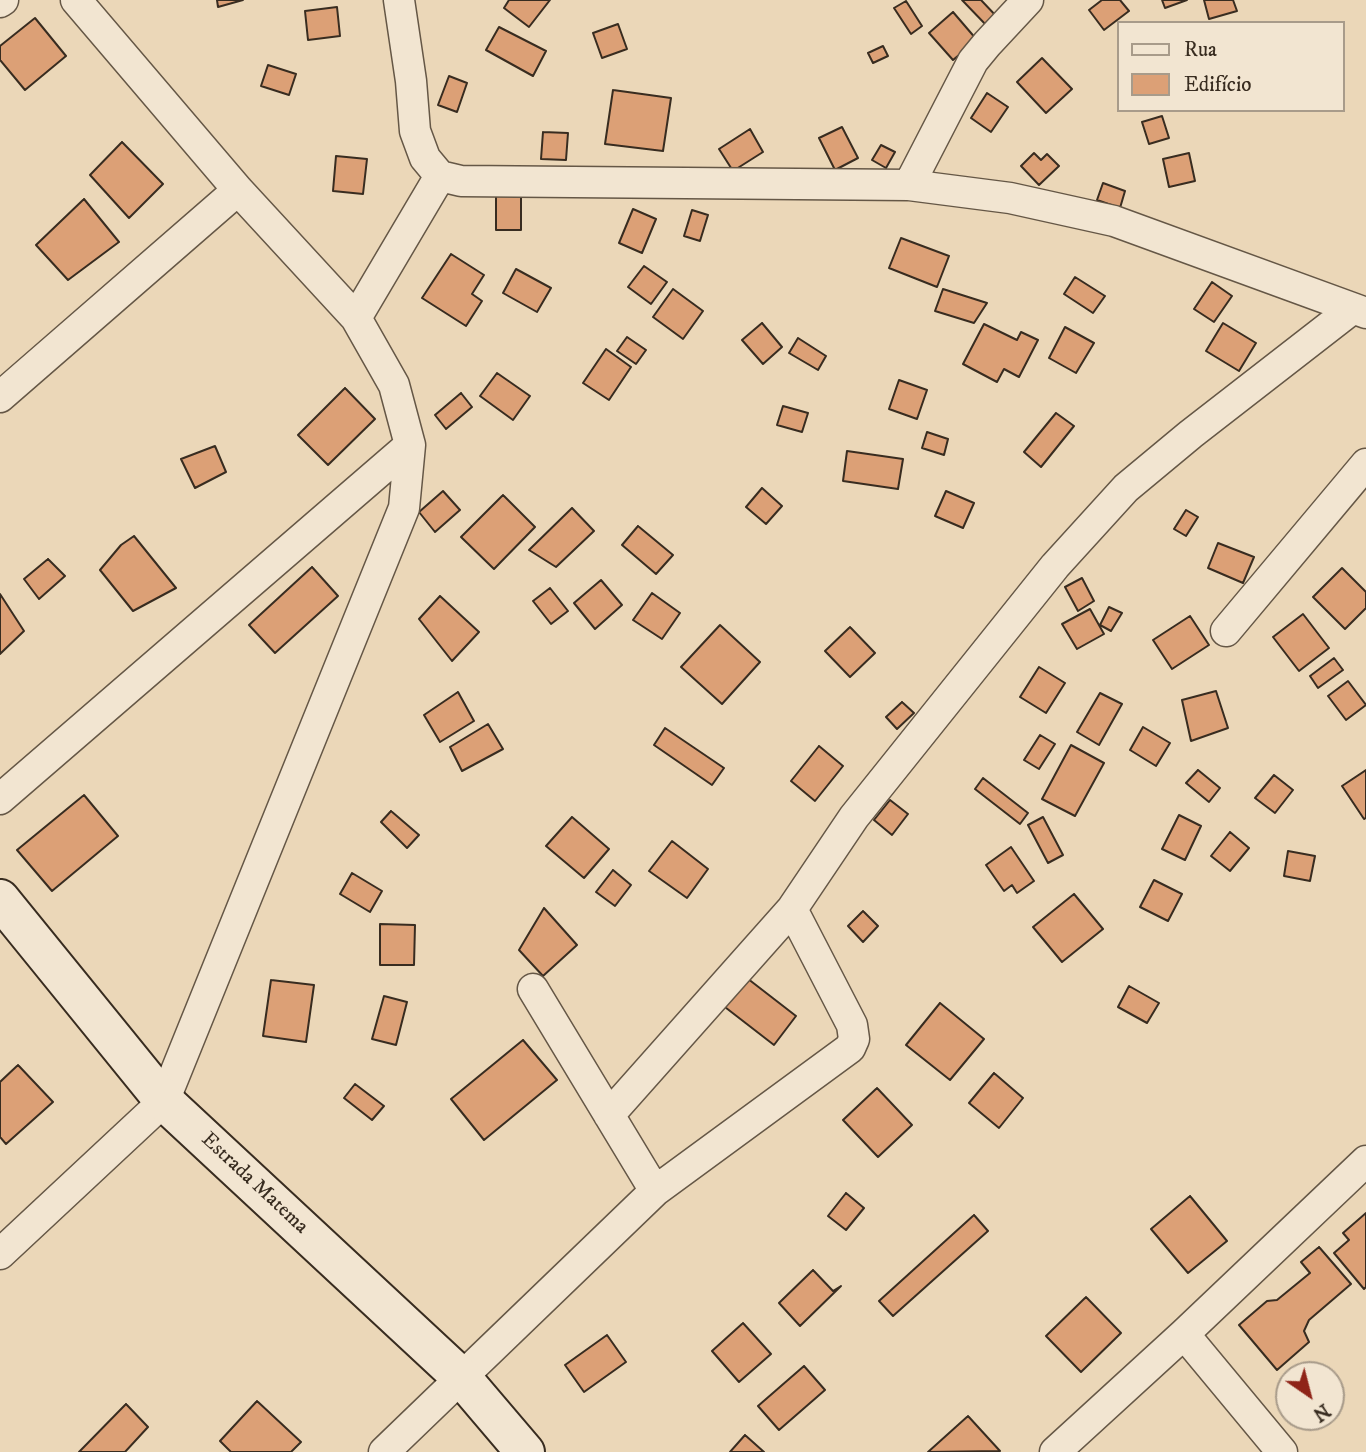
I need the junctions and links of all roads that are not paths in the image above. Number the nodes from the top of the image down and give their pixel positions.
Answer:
1 (76, 0) edge
2 (399, 0) edge
3 (1028, 0) edge
4 (440, 176) junction
5 (909, 185) junction
6 (238, 190) junction
7 (1359, 311) edge
8 (356, 318) junction
9 (0, 397) edge
10 (410, 445) junction
11 (1366, 464) edge
12 (1226, 631) dead end
13 (0, 799) edge
14 (0, 899) edge
15 (792, 909) junction
16 (533, 989) dead end
17 (164, 1101) junction
18 (609, 1115) junction
19 (1366, 1161) edge
20 (655, 1191) junction
21 (0, 1254) edge
22 (1184, 1334) junction
23 (462, 1378) junction
24 (384, 1452) edge
25 (526, 1452) edge
26 (1055, 1452) edge
27 (1283, 1452) edge

1 - 6 street
2 - 4 street
3 - 5 street
4 - 5 street
4 - 8 street
5 - 7 street
6 - 8 street
6 - 9 street
7 - 15 street
8 - 10 street
10 - 13 street
10 - 17 street
11 - 12 street
14 - 17 street, Estrada Matema
15 - 18 street
15 - 20 street
16 - 18 street
17 - 21 street
17 - 23 street, Estrada Matema
18 - 20 street
19 - 22 street
20 - 23 street
22 - 26 street
22 - 27 street
23 - 24 street
23 - 25 street, Estrada Matema

